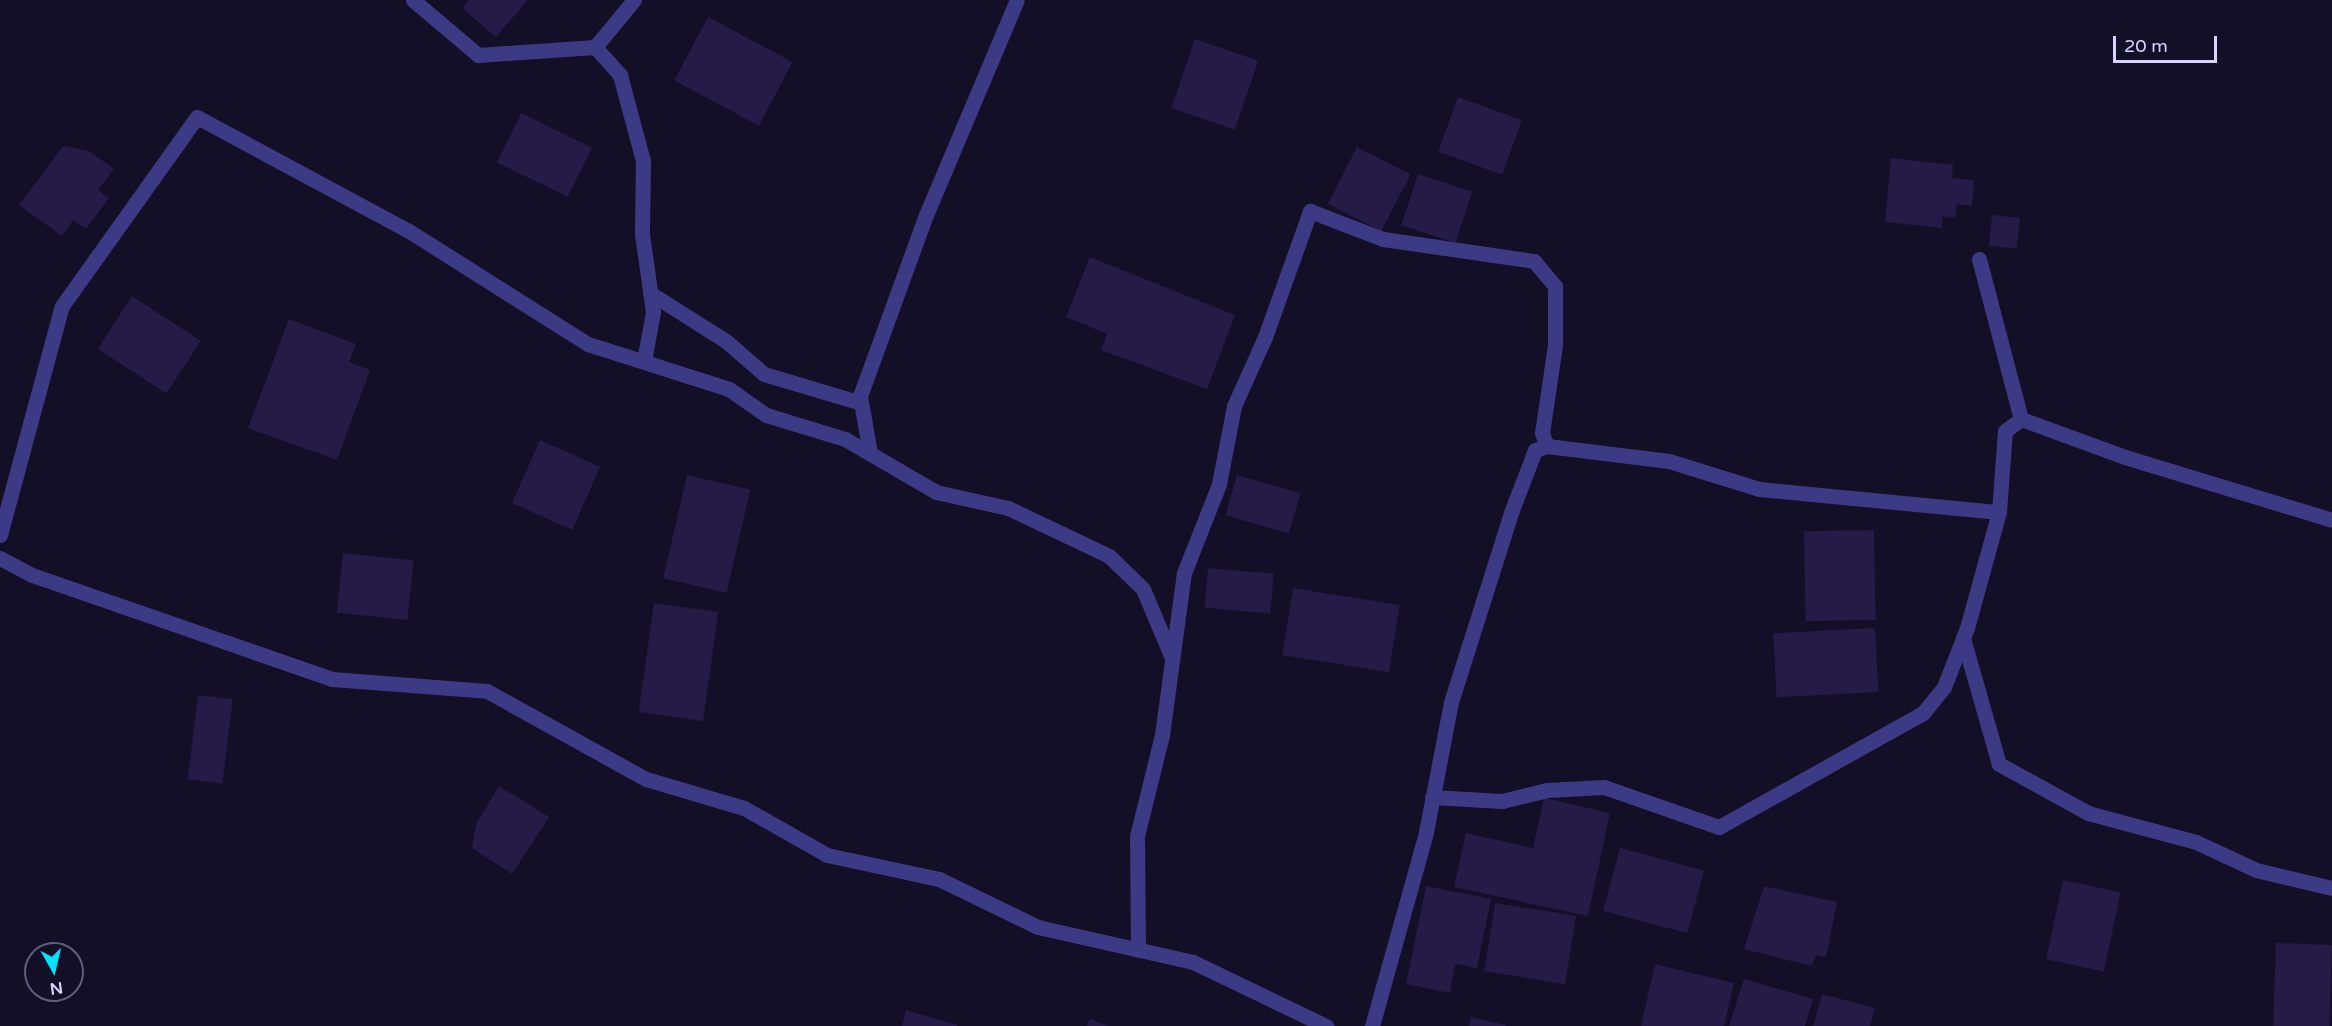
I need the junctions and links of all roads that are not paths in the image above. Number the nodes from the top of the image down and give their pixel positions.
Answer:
1 (413, 0) edge
2 (633, 0) edge
3 (1017, 0) edge
4 (594, 47) junction
5 (1979, 258) dead end
6 (650, 292) junction
7 (644, 361) junction
8 (861, 403) junction
9 (2021, 419) junction
10 (1547, 446) junction
11 (870, 453) junction
12 (1998, 512) junction
13 (2332, 520) edge
14 (0, 535) edge
15 (0, 558) edge
16 (1964, 638) junction
17 (1173, 659) junction
18 (1432, 797) junction
19 (2332, 888) edge
20 (1138, 950) junction
21 (1326, 1026) edge
22 (1372, 1026) edge

1 - 4 street
2 - 4 street
3 - 8 street
4 - 6 street
5 - 9 street
6 - 7 street
6 - 8 street
7 - 11 street
7 - 14 street
8 - 11 street
9 - 12 street
9 - 13 street
10 - 12 street
10 - 17 street
10 - 18 street
11 - 17 street
12 - 16 street
15 - 20 street
16 - 18 street
16 - 19 street
17 - 20 street
18 - 22 street
20 - 21 street

